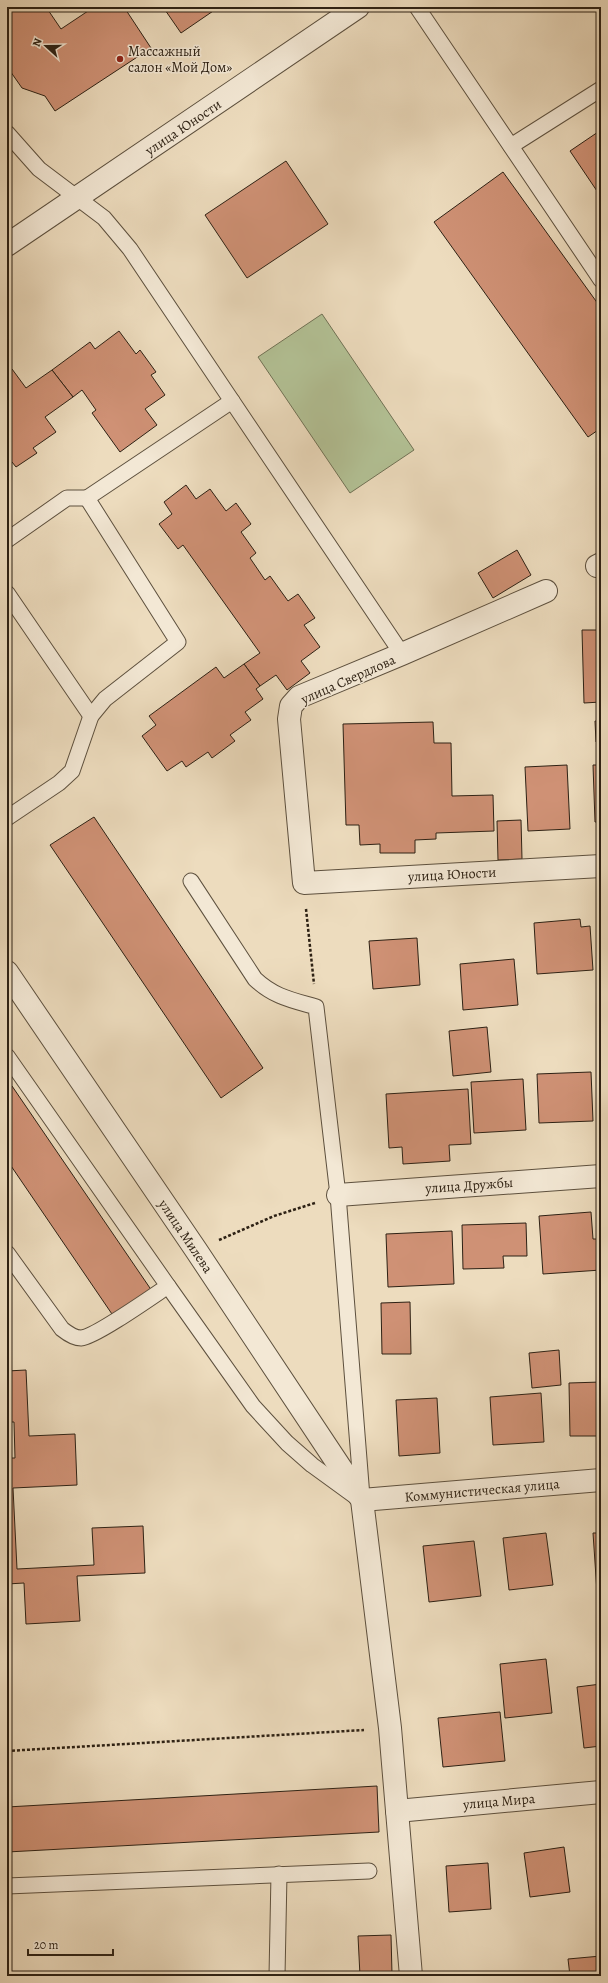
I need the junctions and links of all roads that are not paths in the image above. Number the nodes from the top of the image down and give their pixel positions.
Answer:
1 (358, 7) edge
2 (417, 7) edge
3 (601, 89) edge
4 (7, 133) edge
5 (511, 146) junction
6 (77, 199) junction
7 (7, 245) edge
8 (601, 280) edge
9 (232, 401) junction
10 (87, 498) junction
11 (7, 540) edge
12 (546, 591) dead end
13 (7, 593) edge
14 (402, 654) junction
15 (91, 716) junction
16 (7, 818) edge
17 (601, 866) edge
18 (191, 881) dead end
19 (304, 883) joint
20 (7, 972) edge
21 (7, 1056) edge
22 (601, 1176) edge
23 (338, 1195) junction
24 (8, 1255) edge
25 (168, 1286) junction
26 (601, 1480) edge
27 (362, 1500) junction
28 (601, 1792) edge
29 (397, 1811) junction
30 (369, 1871) dead end
31 (279, 1874) junction
32 (7, 1886) edge
33 (277, 1976) edge
34 (411, 1976) edge

1 - 6 street, улица Юности
2 - 5 lane
3 - 5 lane
4 - 6 lane
5 - 8 lane
6 - 7 street, улица Юности
6 - 9 lane
9 - 10 lane
9 - 14 lane
10 - 11 lane
10 - 15 lane
12 - 14 street, улица Свердлова
13 - 15 lane
14 - 19 street, улица Свердлова
15 - 16 lane
17 - 19 street, улица Юности
18 - 23 lane
20 - 27 street, улица Милева
21 - 25 lane
22 - 23 street, улица Дружбы
23 - 27 lane
24 - 25 lane
25 - 27 lane
26 - 27 street, Коммунистическая улица
27 - 29 street
28 - 29 street, улица Мира
29 - 34 street
30 - 31 lane
31 - 32 lane
31 - 33 lane

